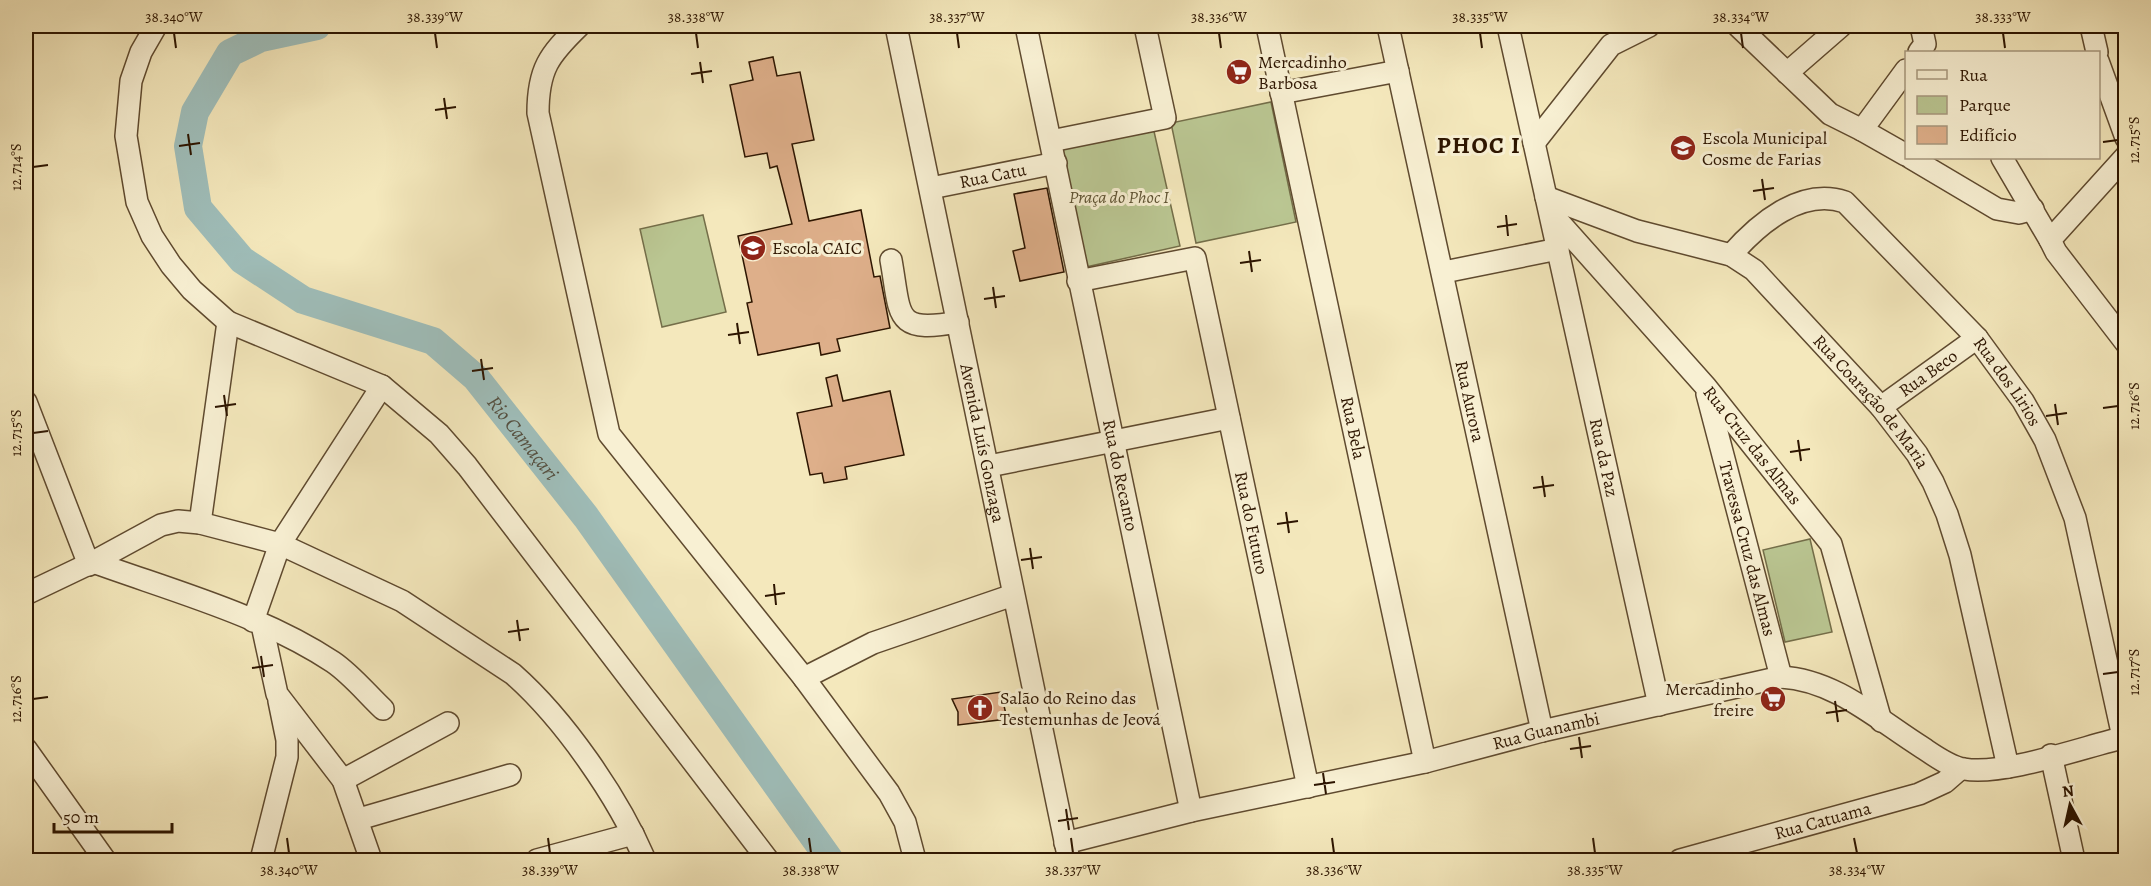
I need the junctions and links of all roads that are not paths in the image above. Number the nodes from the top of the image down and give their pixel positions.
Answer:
1 (156, 26) edge
2 (579, 26) edge
3 (896, 26) edge
4 (1026, 26) edge
5 (1145, 26) edge
6 (1267, 26) edge
7 (1388, 26) edge
8 (1508, 26) edge
9 (1649, 26) edge
10 (1738, 26) edge
11 (1841, 26) edge
12 (2091, 26) edge
13 (1609, 35) edge
14 (2097, 51) edge
15 (2100, 67) edge
16 (1398, 70) junction
17 (1905, 70) edge
18 (1787, 73) junction
19 (1281, 93) junction
20 (1862, 130) junction
21 (2126, 138) edge
22 (1051, 141) junction
23 (1534, 143) junction
24 (1905, 154) edge
25 (2126, 156) edge
26 (1913, 159) edge
27 (2003, 159) edge
28 (1056, 163) junction
29 (931, 188) junction
30 (1548, 205) junction
31 (2032, 209) junction
32 (2050, 241) junction
33 (1558, 249) junction
34 (1731, 255) junction
35 (891, 260) dead end
36 (1444, 272) junction
37 (1078, 281) junction
38 (228, 322) junction
39 (958, 322) junction
40 (1977, 338) junction
41 (2126, 344) edge
42 (382, 386) junction
43 (1706, 387) junction
44 (26, 402) edge
45 (1881, 407) junction
46 (1229, 418) junction
47 (1114, 443) junction
48 (988, 466) junction
49 (200, 523) junction
50 (280, 544) junction
51 (91, 563) junction
52 (26, 594) edge
53 (1013, 595) junction
54 (258, 623) junction
55 (1781, 676) junction
56 (804, 678) junction
57 (277, 694) junction
58 (1659, 705) junction
59 (383, 709) dead end
60 (1881, 721) junction
61 (448, 723) dead end
62 (1542, 731) junction
63 (2124, 737) edge
64 (26, 749) edge
65 (2051, 756) junction
66 (1425, 762) junction
67 (2008, 767) junction
68 (1960, 769) junction
69 (510, 775) dead end
70 (343, 780) junction
71 (1308, 787) junction
72 (1191, 811) junction
73 (359, 819) junction
74 (633, 834) junction
75 (1067, 852) edge
76 (105, 861) edge
77 (261, 861) edge
78 (371, 861) edge
79 (537, 861) edge
80 (645, 861) edge
81 (768, 861) edge
82 (915, 861) edge
83 (1680, 861) edge
84 (2074, 861) edge

1 - 38 street
2 - 56 street
3 - 29 street, Avenida Luís Gonzaga
4 - 22 street, Rua do Recanto
5 - 22 street
6 - 19 street, Rua Bela
7 - 16 street, Rua Aurora
8 - 23 street, Rua da Paz
9 - 13 street
10 - 18 street
11 - 18 street
12 - 14 street
13 - 23 street
15 - 21 street
16 - 19 street
16 - 36 street, Rua Aurora
17 - 20 street
18 - 20 street
19 - 66 street, Rua Bela
20 - 24 street
22 - 28 street, Rua do Recanto
23 - 30 street, Rua da Paz
25 - 32 street
26 - 31 street
27 - 31 street
28 - 29 street, Rua Catu
28 - 37 street, Rua do Recanto
29 - 39 street, Avenida Luís Gonzaga
30 - 33 street, Rua da Paz
30 - 34 street, Rua Coaração de Maria
30 - 43 street, Rua Cruz das Almas
31 - 32 street
32 - 41 street
33 - 36 street
33 - 58 street, Rua da Paz
34 - 40 street, Rua dos Lirios
34 - 45 street, Rua Coaração de Maria
35 - 39 street
36 - 62 street, Rua Aurora
37 - 46 street, Rua do Futuro
37 - 47 street, Rua do Recanto
38 - 42 street
38 - 49 street
39 - 48 street, Avenida Luís Gonzaga
40 - 45 street, Rua Beco
40 - 63 street, Rua dos Lirios
42 - 50 street
42 - 81 street
43 - 55 street, Travessa Cruz das Almas
43 - 60 street, Rua Cruz das Almas
44 - 51 street
45 - 67 street, Rua Coaração de Maria
46 - 47 street
46 - 71 street, Rua do Futuro
47 - 48 street
47 - 72 street, Rua do Recanto
48 - 53 street, Avenida Luís Gonzaga
49 - 50 street
49 - 51 street
50 - 54 street
50 - 74 street
51 - 52 street
51 - 54 street
53 - 56 street
53 - 75 street, Avenida Luís Gonzaga
54 - 57 street
54 - 59 street
55 - 58 street, Rua Guanambi
55 - 60 street, Rua Guanambi
56 - 82 street
57 - 70 street
57 - 77 street
58 - 62 street, Rua Guanambi
60 - 68 street, Rua Guanambi
61 - 70 street
62 - 66 street, Rua Guanambi
63 - 65 street
64 - 76 street
65 - 67 street
65 - 84 street
66 - 71 street, Rua Guanambi
67 - 68 street
68 - 83 street, Rua Catuama
69 - 73 street
70 - 73 street
71 - 72 street, Rua Guanambi
72 - 75 street, Rua Guanambi
73 - 78 street
74 - 79 street
74 - 80 street

